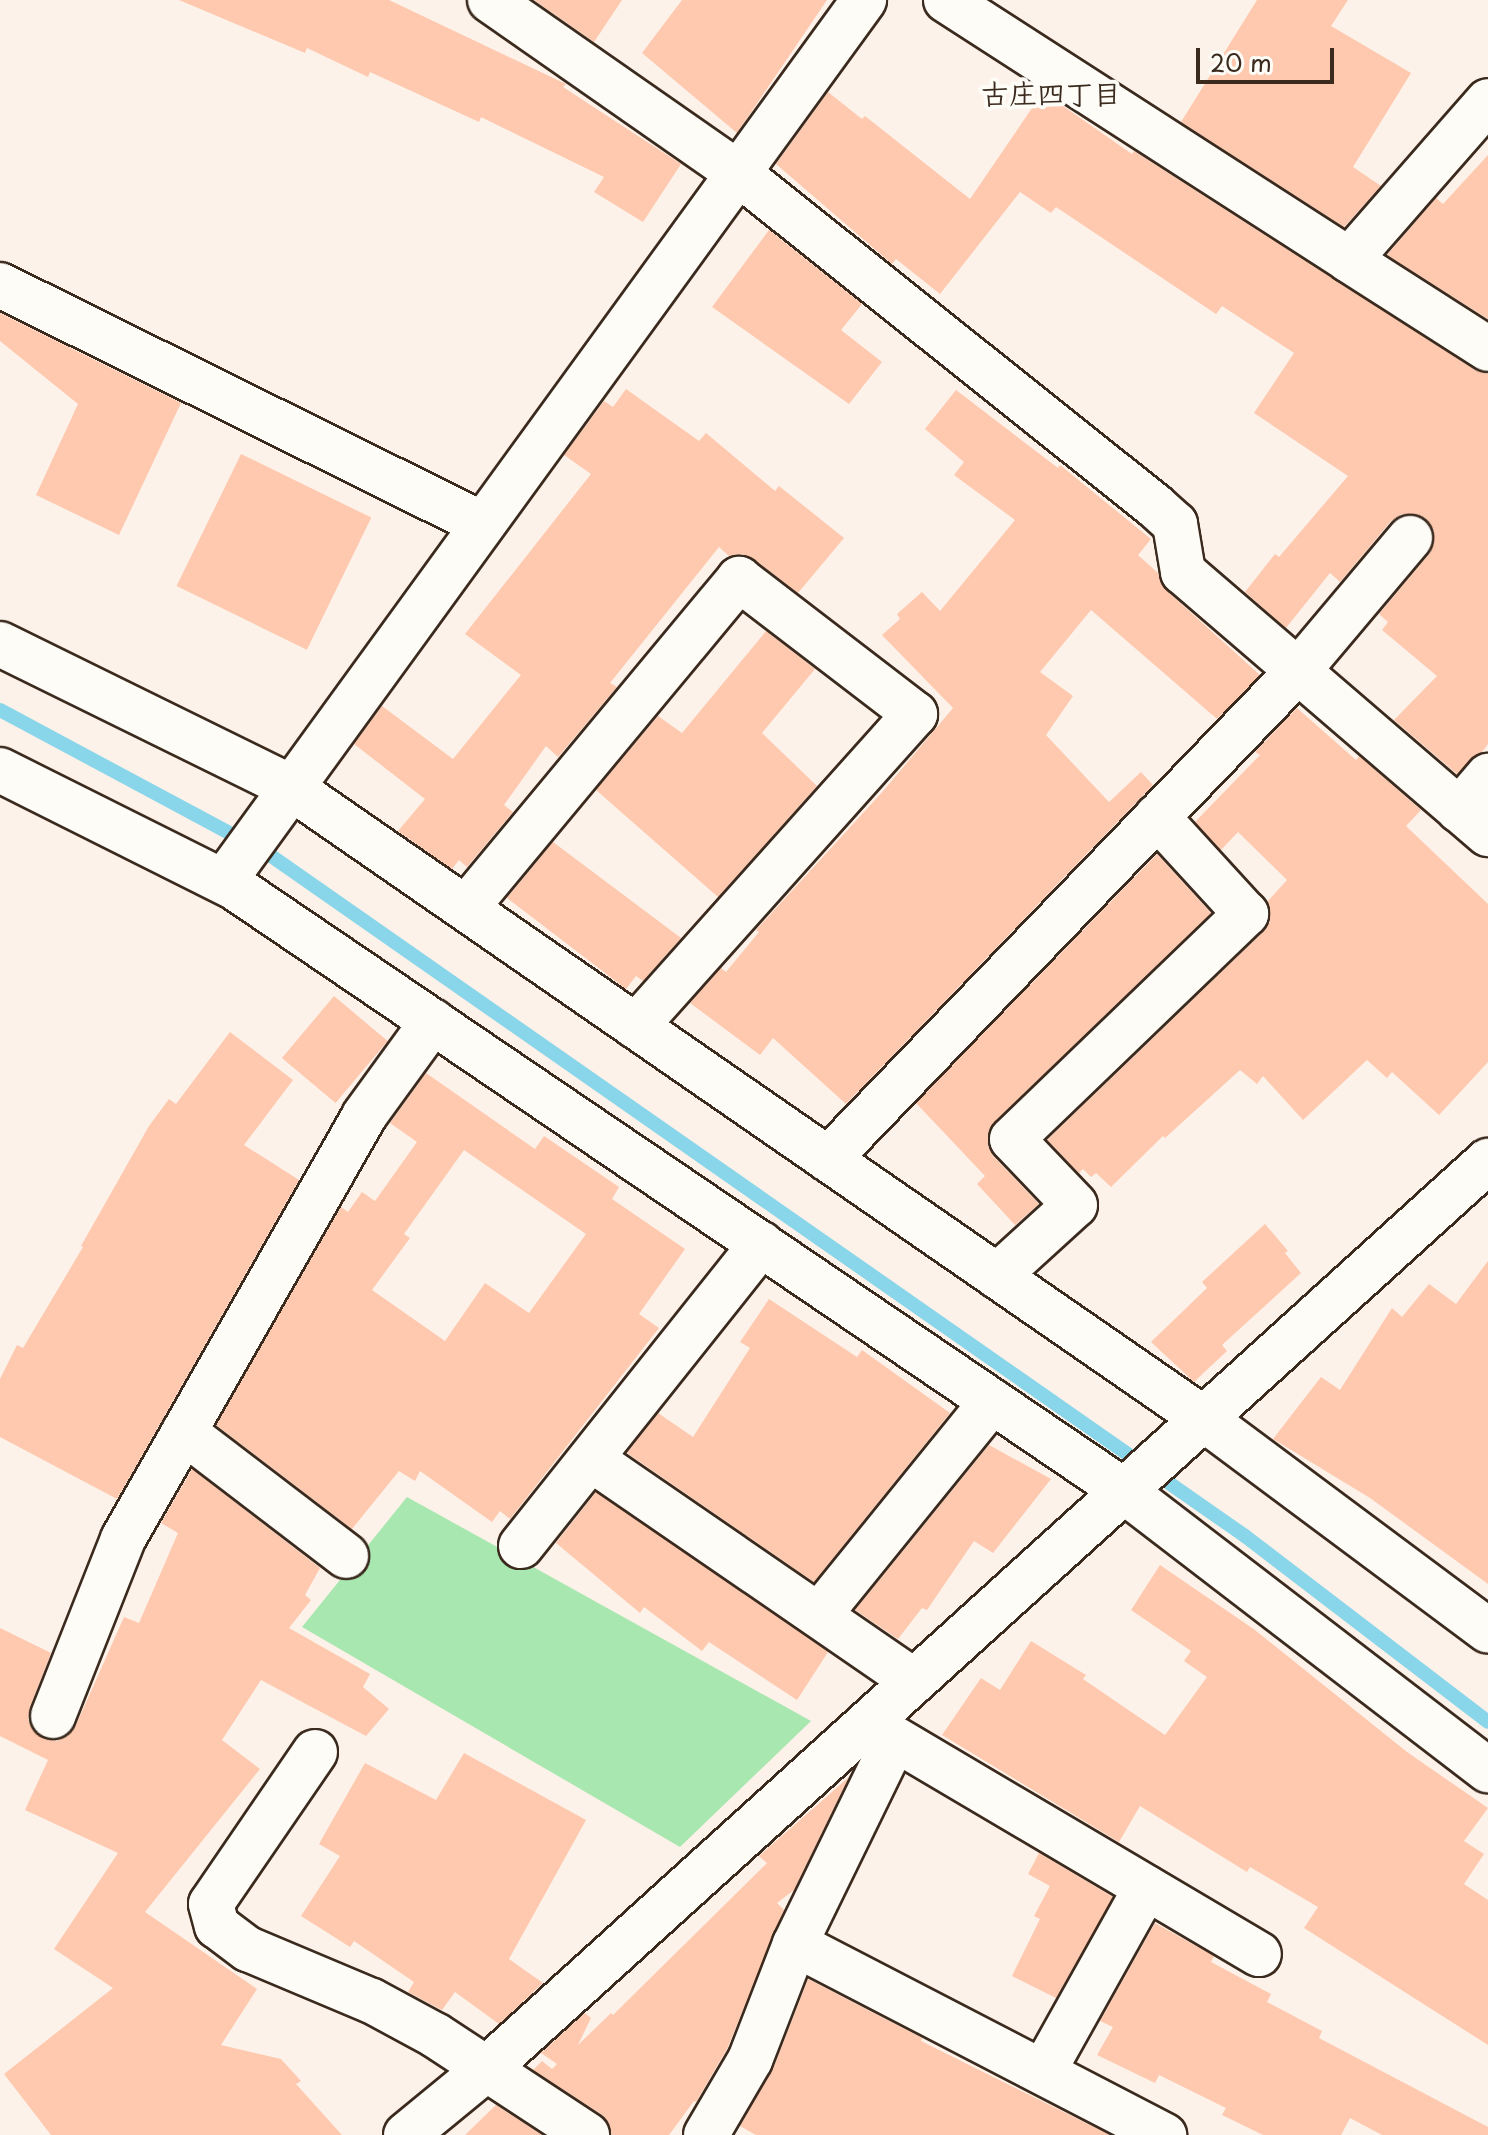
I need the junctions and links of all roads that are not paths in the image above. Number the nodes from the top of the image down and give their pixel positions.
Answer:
1 (490, 0) edge
2 (864, 0) edge
3 (946, 0) edge
4 (1488, 101) edge
5 (738, 173) junction
6 (1349, 260) junction
7 (0, 285) edge
8 (1488, 349) edge
9 (482, 524) junction
10 (1410, 538) dead end
11 (0, 644) edge
12 (1298, 671) junction
13 (0, 770) edge
14 (1488, 776) edge
15 (290, 787) junction
16 (1157, 817) junction
17 (1474, 822) edge
18 (224, 881) junction
19 (466, 908) junction
20 (433, 1021) junction
21 (636, 1026) junction
22 (828, 1159) junction
23 (1488, 1161) edge
24 (761, 1244) junction
25 (997, 1276) junction
26 (992, 1401) junction
27 (1204, 1419) junction
28 (184, 1432) junction
29 (591, 1459) junction
30 (1124, 1491) junction
31 (521, 1546) dead end
32 (346, 1556) dead end
33 (819, 1615) junction
34 (1488, 1631) edge
35 (914, 1681) junction
36 (53, 1716) dead end
37 (881, 1732) junction
38 (315, 1752) dead end
39 (1488, 1770) edge
40 (1146, 1888) junction
41 (795, 1944) junction
42 (1259, 1954) dead end
43 (485, 2070) junction
44 (1043, 2072) junction
45 (406, 2135) edge
46 (587, 2135) edge
47 (706, 2135) edge
48 (1164, 2135) edge

1 - 5 street
2 - 5 street
3 - 6 street
4 - 6 street
5 - 9 street
5 - 12 street
6 - 8 street
7 - 9 street
9 - 15 street
10 - 12 street
11 - 15 street
12 - 16 street
12 - 17 street
13 - 18 street
14 - 17 street
15 - 18 street
15 - 19 street
16 - 22 street
16 - 25 street
18 - 20 street
19 - 21 street
19 - 21 street
20 - 24 street
20 - 28 street
21 - 22 street
22 - 25 street
23 - 27 street
24 - 26 street
24 - 29 street
25 - 27 street
26 - 30 street
26 - 33 street
27 - 30 street
27 - 34 street
28 - 32 street
28 - 36 street
29 - 31 street
29 - 33 street
30 - 35 street
30 - 39 street
33 - 35 street
35 - 37 street
37 - 40 street
37 - 41 street
37 - 43 street
38 - 43 street
40 - 42 street
40 - 44 street
41 - 44 street
41 - 47 street
43 - 45 street
43 - 46 street
44 - 48 street

